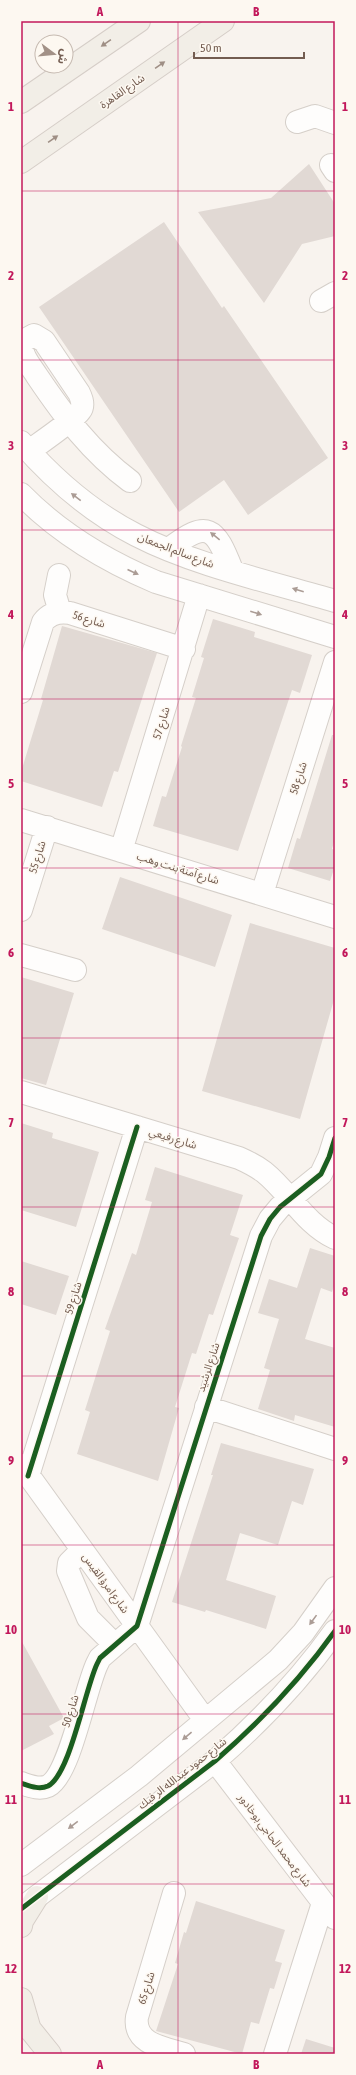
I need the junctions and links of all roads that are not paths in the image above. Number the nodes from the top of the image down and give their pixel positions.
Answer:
1 (138, 21) edge
2 (223, 21) edge
3 (21, 102) edge
4 (297, 122) dead end
5 (335, 123) edge
6 (21, 162) edge
7 (24, 443) edge
8 (130, 481) dead end
9 (21, 494) edge
10 (100, 514) junction
11 (136, 535) junction
12 (77, 540) junction
13 (169, 549) junction
14 (114, 563) junction
15 (232, 570) junction
16 (60, 575) dead end
17 (199, 595) junction
18 (335, 601) edge
19 (60, 612) junction
20 (335, 637) edge
21 (184, 649) junction
22 (335, 662) edge
23 (21, 692) edge
24 (21, 820) edge
25 (47, 827) junction
26 (122, 851) junction
27 (262, 894) junction
28 (21, 910) edge
29 (335, 917) edge
30 (21, 955) edge
31 (75, 970) dead end
32 (21, 1092) edge
33 (137, 1127) junction
34 (335, 1138) edge
35 (289, 1199) junction
36 (335, 1238) edge
37 (206, 1407) junction
38 (335, 1449) edge
39 (25, 1471) edge
40 (82, 1550) junction
41 (335, 1588) edge
42 (137, 1626) junction
43 (335, 1631) edge
44 (115, 1645) junction
45 (278, 1660) junction
46 (297, 1682) junction
47 (206, 1720) junction
48 (215, 1761) junction
49 (139, 1776) junction
50 (21, 1783) edge
51 (116, 1837) junction
52 (21, 1865) edge
53 (174, 1893) dead end
54 (29, 1903) edge
55 (329, 1910) edge
56 (21, 1926) edge
57 (21, 1998) edge
58 (26, 2024) edge
59 (50, 2054) edge
60 (184, 2054) edge
61 (275, 2054) edge

1 -> 3 main road
6 -> 2 main road, شارع القاهرة
4 - 5 street
7 - 8 street
10 -> 7 street, شارع سالم الجمعان
9 - 12 street
10 - 11 street, شارع سالم الجمعان
10 - 12 street
11 - 13 street, شارع سالم الجمعان
11 - 14 street
12 - 14 street
13 - 15 street, شارع سالم الجمعان
15 -> 13 street
14 -> 17 street
18 -> 15 street, شارع سالم الجمعان
16 - 19 street
17 -> 20 street
17 - 21 street, شارع 57
19 - 21 street, شارع 56
19 - 23 street, شارع 56
21 - 26 street, شارع 57
22 - 27 street, شارع 58
24 - 25 street, شارع آمنة بنت وهب
25 - 26 street, شارع آمنة بنت وهب
25 - 28 street, شارع 55
26 - 27 street, شارع آمنة بنت وهب
27 - 29 street, شارع آمنة بنت وهب
30 - 31 street
32 - 33 street, شارع رفيعي
33 - 35 street, شارع رفيعي
33 - 39 street, شارع 59
34 - 35 street, شارع الرشيد
35 - 36 street, شارع رفيعي
35 - 37 street, شارع الرشيد
37 - 38 street
37 - 42 street, شارع الرشيد
39 - 40 street, شارع امرؤ القيس
40 - 42 street, شارع امرؤ القيس
40 - 44 street
41 -> 45 street
42 - 44 street, شارع 50
42 - 47 street, شارع امرؤ القيس
43 - 46 street, شارع حمود عبدالله الر فبك
44 - 50 street, شارع 50
45 - 46 street
45 - 47 street
46 - 48 street, شارع حمود عبدالله الر فبك
47 -> 49 street
48 - 51 street, شارع حمود عبدالله الر فبك
48 - 55 street, شارع محمد الحاجي بوخادور
49 - 51 street
49 -> 52 street
51 - 54 street, شارع حمود عبدالله الر فبك
53 - 60 street, شارع 65
54 - 56 main road
55 - 61 street
57 - 58 main road
58 - 59 main road

